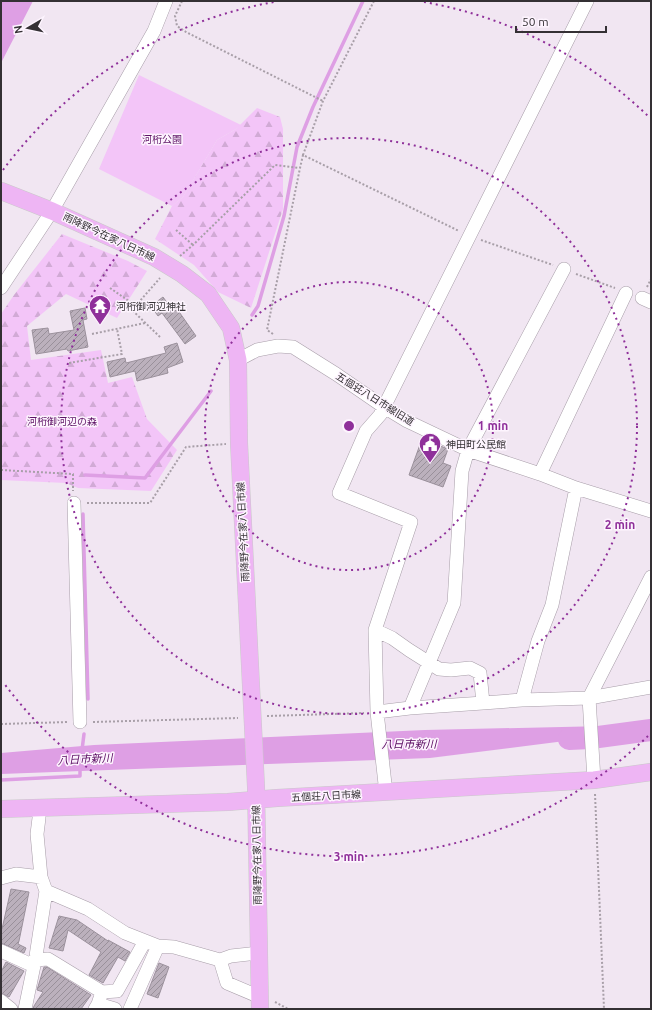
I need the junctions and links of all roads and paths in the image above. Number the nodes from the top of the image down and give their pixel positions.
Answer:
1 (166, 1) edge
2 (182, 1) edge
3 (374, 1) edge
4 (587, 1) edge
5 (323, 101) junction
6 (303, 155) junction
7 (299, 168) junction
8 (1, 191) edge
9 (45, 208) junction
10 (176, 230) dead end
11 (470, 236) junction
12 (193, 245) junction
13 (175, 260) dead end
14 (564, 269) dead end
15 (160, 278) dead end
16 (1, 288) edge
17 (110, 288) dead end
18 (626, 293) dead end
19 (136, 306) junction
20 (145, 323) junction
21 (116, 329) junction
22 (92, 334) dead end
23 (273, 334) dead end
24 (160, 337) dead end
25 (238, 360) junction
26 (69, 363) dead end
27 (384, 407) junction
28 (239, 443) junction
29 (468, 450) junction
30 (1, 470) edge
31 (540, 474) junction
32 (576, 488) junction
33 (74, 503) junction
34 (651, 511) edge
35 (651, 577) edge
36 (375, 630) junction
37 (429, 664) junction
38 (651, 687) edge
39 (589, 698) junction
40 (522, 700) junction
41 (483, 703) junction
42 (410, 708) junction
43 (378, 712) junction
44 (245, 717) junction
45 (80, 722) junction
46 (1, 724) edge
47 (651, 772) edge
48 (594, 780) junction
49 (256, 793) junction
50 (386, 793) junction
51 (39, 808) junction
52 (1, 809) edge
53 (41, 877) junction
54 (1, 878) edge
55 (46, 891) junction
56 (145, 941) junction
57 (158, 946) junction
58 (1, 951) edge
59 (259, 953) junction
60 (220, 960) junction
61 (34, 963) junction
62 (1, 1001) edge
63 (98, 1002) edge
64 (265, 1003) edge
65 (11, 1009) edge
66 (24, 1009) edge
67 (115, 1009) edge
68 (130, 1009) edge
69 (288, 1009) edge
70 (604, 1009) edge

1 - 9 street
2 - 5 path
3 - 5 path
4 - 11 street
5 - 6 path
6 - 7 path
6 - 11 path
7 - 12 path
7 - 23 path
8 - 9 main road, 雨降野今在家八日市線
9 - 16 street
9 - 25 main road, 雨降野今在家八日市線
10 - 12 path
11 - 27 street
12 - 13 path
14 - 29 street
15 - 19 path
17 - 19 path
18 - 31 street
19 - 20 path
20 - 21 path
20 - 24 path
21 - 22 path
21 - 26 path
25 - 27 street, 五個荘八日市線旧道
25 - 28 main road, 雨降野今在家八日市線
27 - 29 street, 五個荘八日市線旧道
27 - 36 street
28 - 33 path
28 - 44 main road, 雨降野今在家八日市線
29 - 31 street, 五個荘八日市線旧道
29 - 37 street
30 - 33 path
31 - 32 street, 五個荘八日市線旧道
32 - 34 street, 五個荘八日市線旧道
32 - 40 street
33 - 45 street
35 - 39 street
36 - 37 street
36 - 43 street
37 - 41 street
37 - 42 street
38 - 39 street
39 - 40 street
39 - 48 street
40 - 41 street
41 - 42 street
42 - 43 street
43 - 44 path
43 - 50 street
44 - 45 path
44 - 49 main road, 雨降野今在家八日市線
45 - 46 path
47 - 48 main road, 五個荘八日市線
48 - 50 main road, 五個荘八日市線
48 - 70 path
49 - 50 main road, 五個荘八日市線
49 - 51 main road, 五個荘八日市線
49 - 59 main road, 雨降野今在家八日市線
51 - 52 main road, 五個荘八日市線
51 - 53 street
53 - 54 street
53 - 55 street
55 - 56 street
55 - 61 street
56 - 57 street
56 - 63 street
57 - 60 street
57 - 68 street
58 - 61 street
59 - 60 street
59 - 64 main road, 雨降野今在家八日市線
60 - 64 street
61 - 63 street
61 - 66 street
62 - 65 street
63 - 67 street
64 - 69 path

